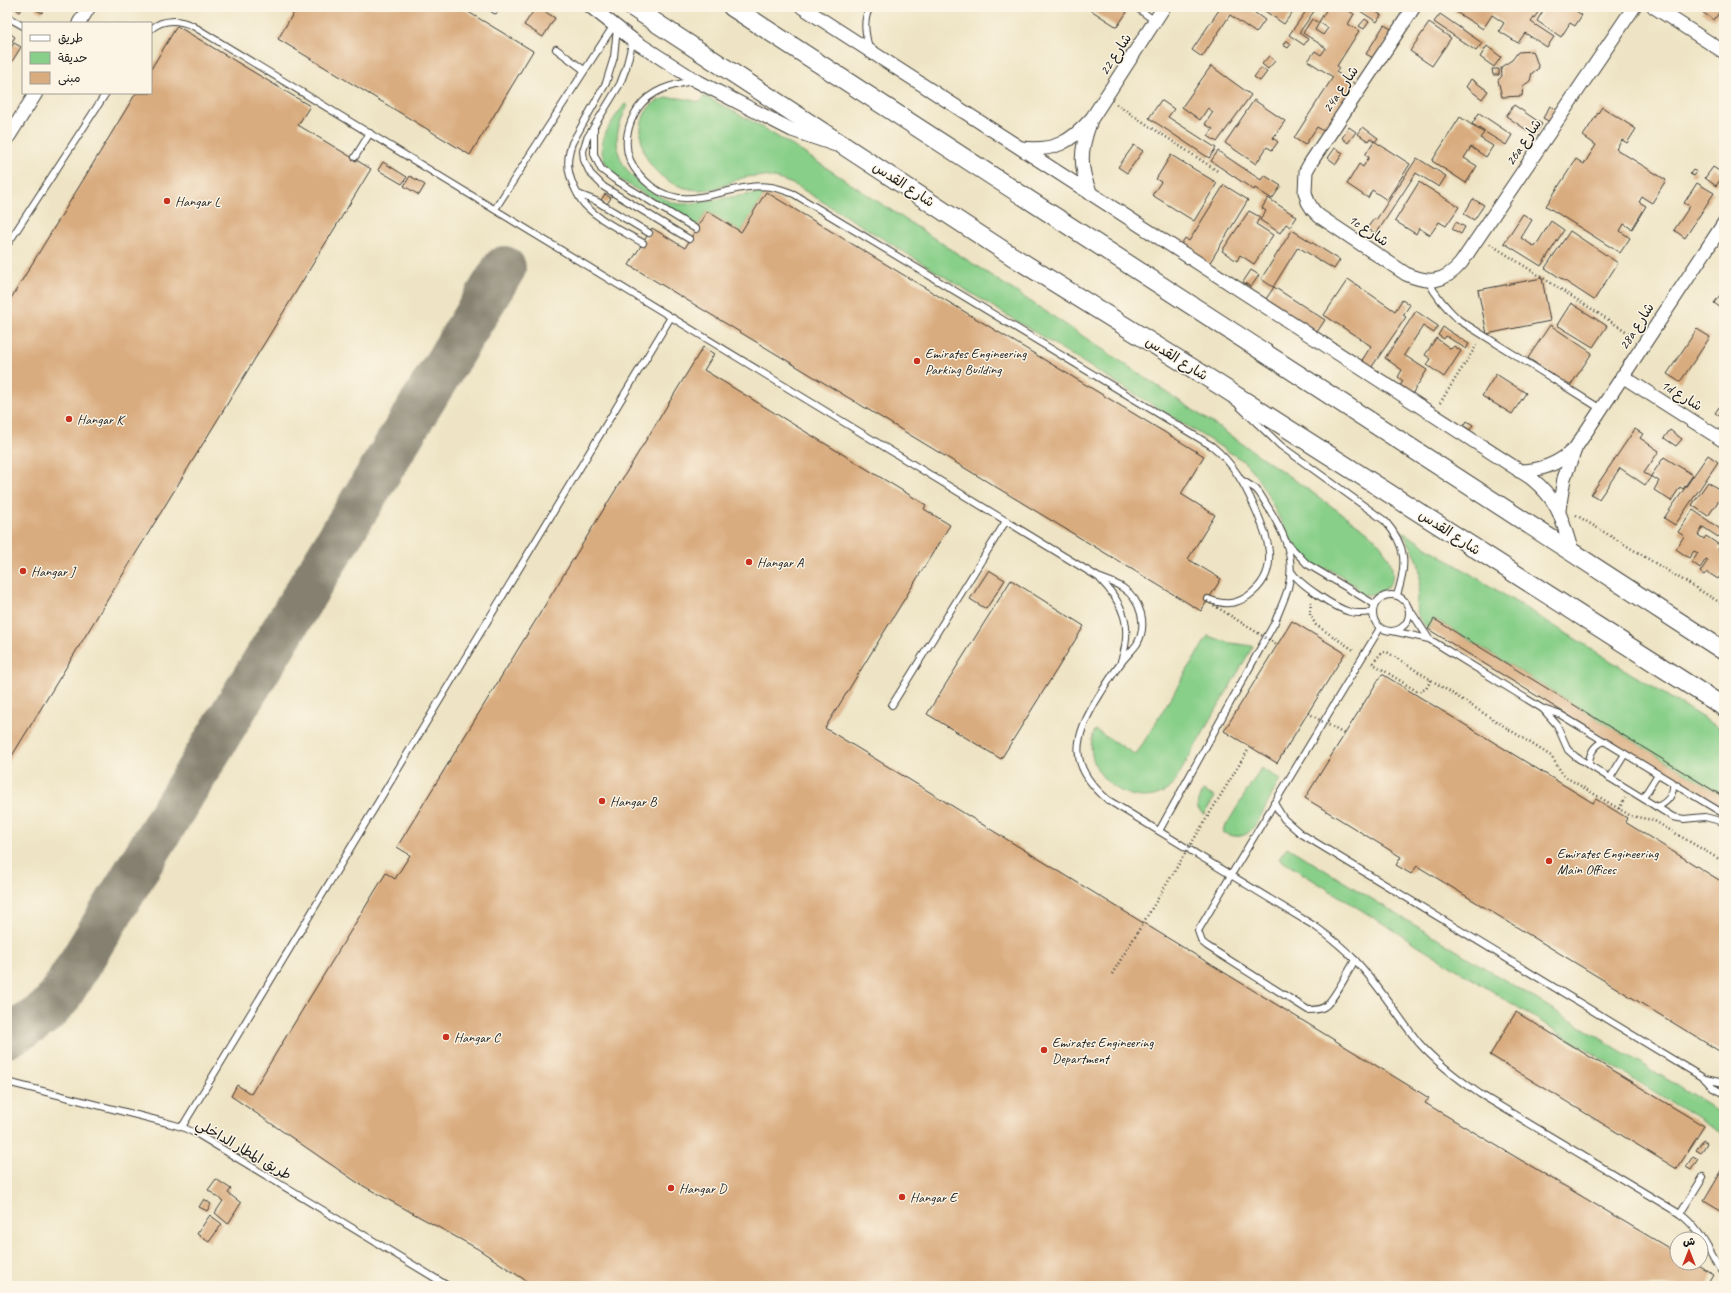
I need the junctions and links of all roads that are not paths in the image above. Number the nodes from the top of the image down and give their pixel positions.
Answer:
1 (89, 7) edge
2 (591, 7) edge
3 (632, 7) edge
4 (732, 7) edge
5 (802, 7) edge
6 (870, 7) edge
7 (1136, 7) edge
8 (1164, 7) edge
9 (1414, 7) edge
10 (1634, 7) edge
11 (1654, 7) edge
12 (7, 17) edge
13 (1156, 21) junction
14 (80, 22) edge
15 (22, 25) edge
16 (615, 26) junction
17 (152, 28) edge
18 (633, 40) junction
19 (556, 49) dead end
20 (870, 51) junction
21 (1724, 52) edge
22 (584, 70) junction
23 (695, 80) junction
24 (35, 94) edge
25 (105, 94) edge
26 (1092, 118) junction
27 (594, 126) junction
28 (370, 133) junction
29 (7, 139) edge
30 (1020, 148) junction
31 (849, 149) junction
32 (355, 157) dead end
33 (1305, 192) joint
34 (578, 194) junction
35 (1091, 194) junction
36 (495, 209) junction
37 (1724, 223) edge
38 (696, 229) dead end
39 (649, 233) dead end
40 (690, 240) dead end
41 (643, 243) dead end
42 (7, 245) edge
43 (1428, 281) junction
44 (671, 317) junction
45 (1622, 376) junction
46 (1213, 381) junction
47 (1601, 409) junction
48 (1724, 441) edge
49 (1576, 447) junction
50 (1518, 471) junction
51 (1243, 481) junction
52 (1560, 508) junction
53 (1006, 521) junction
54 (1286, 539) junction
55 (1572, 552) junction
56 (1291, 571) junction
57 (1098, 577) junction
58 (1397, 595) junction
59 (1208, 600) road end
60 (1374, 604) junction
61 (1408, 607) junction
62 (1372, 612) junction
63 (1380, 628) junction
64 (1392, 631) junction
65 (1428, 639) junction
66 (1724, 651) edge
67 (1121, 662) junction
68 (892, 705) dead end
69 (1724, 707) edge
70 (1543, 709) junction
71 (1604, 742) junction
72 (1625, 754) junction
73 (1589, 765) junction
74 (1658, 774) junction
75 (1610, 778) junction
76 (1672, 782) junction
77 (1643, 798) junction
78 (1274, 803) junction
79 (1657, 807) junction
80 (1724, 814) edge
81 (1724, 822) edge
82 (1159, 831) junction
83 (1231, 875) junction
84 (1355, 960) junction
85 (1705, 1079) junction
86 (7, 1082) edge
87 (1724, 1083) edge
88 (1724, 1093) edge
89 (182, 1127) junction
90 (1702, 1177) dead end
91 (1680, 1214) junction
92 (1724, 1274) edge
93 (448, 1286) edge

1 - 14 street
2 - 16 street
3 - 31 main road, شارع القدس
4 - 55 main road
5 - 20 street
6 - 20 lane
7 - 13 lane
8 - 13 street, شارع 22
9 - 33 street, 24a شارع
10 - 43 street, 26a شارع
11 - 21 street
12 - 15 lane
13 - 26 street, شارع 22
16 - 18 street
16 - 22 lane
16 - 34 lane
17 - 28 lane
18 - 23 street
18 - 27 lane
19 - 22 lane
20 - 30 street
22 - 36 lane
23 - 31 street
23 - 51 lane
24 - 29 street
25 - 42 lane
26 - 30 street, شارع 22
26 - 35 street, شارع 22
27 - 38 lane
27 - 40 lane
28 - 32 lane
28 - 36 lane
30 - 35 street
31 - 46 main road, شارع القدس
33 - 43 street, 1c شارع
34 - 39 lane
34 - 41 lane
35 - 50 street
36 - 44 lane
37 - 45 street, 28a شارع
43 - 47 lane
44 - 53 lane
44 - 89 lane
45 - 47 street, 28a شارع
45 - 48 street, 1d شارع
46 - 58 lane
46 - 69 main road, شارع القدس
47 - 49 street, 28a شارع
49 - 50 street, 28a شارع
49 - 52 street, 28a شارع
50 - 52 street
51 - 54 lane
51 - 59 lane
52 - 55 street
53 - 57 lane
53 - 68 lane
54 - 56 lane
54 - 60 lane
55 - 66 main road
56 - 62 lane
56 - 82 lane
57 - 67 lane
57 - 67 lane
58 - 60 lane
58 - 61 lane
60 - 62 lane
61 - 64 lane
61 - 65 lane
62 - 63 lane
63 - 64 lane
63 - 78 lane
64 - 65 lane
65 - 70 lane
67 - 82 lane
70 - 71 lane
70 - 73 lane
71 - 72 lane
71 - 73 lane
72 - 74 lane
72 - 75 lane
73 - 75 lane
74 - 76 lane
74 - 77 lane
75 - 77 lane
76 - 79 lane
76 - 80 lane
77 - 79 lane
78 - 83 lane
78 - 85 lane
79 - 81 lane
82 - 83 lane
83 - 84 lane
83 - 84 lane
84 - 91 lane
85 - 87 lane
85 - 88 lane
86 - 89 lane, طريق المطار الداخلي
89 - 93 lane, طريق المطار الداخلي
90 - 91 lane
91 - 92 lane

